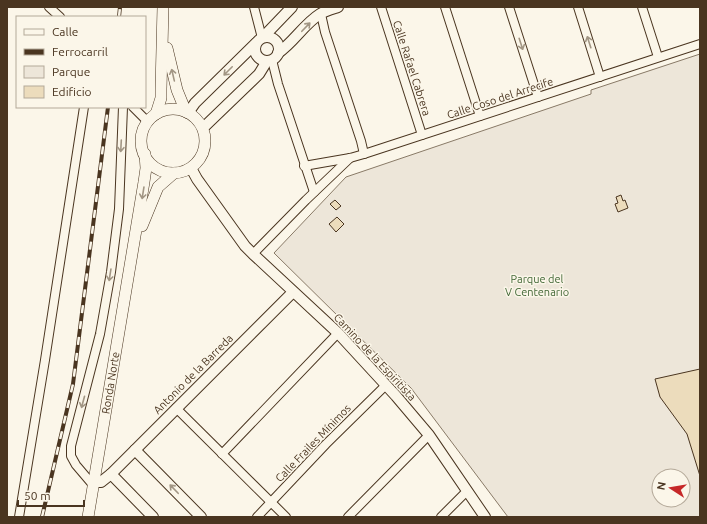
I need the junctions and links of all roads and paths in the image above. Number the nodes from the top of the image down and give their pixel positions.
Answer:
1 (49, 7) edge
2 (163, 7) edge
3 (292, 7) edge
4 (338, 7) edge
5 (381, 7) edge
6 (445, 7) edge
7 (510, 7) edge
8 (578, 7) edge
9 (642, 7) edge
10 (256, 8) edge
11 (321, 14) junction
12 (59, 16) edge
13 (163, 31) junction
14 (261, 39) junction
15 (700, 44) edge
16 (658, 57) junction
17 (272, 58) junction
18 (600, 77) junction
19 (538, 97) junction
20 (84, 108) edge
21 (123, 108) edge
22 (134, 108) edge
23 (187, 112) junction
24 (156, 114) junction
25 (480, 116) junction
26 (148, 122) junction
27 (203, 128) junction
28 (422, 135) junction
29 (145, 154) junction
30 (364, 154) junction
31 (350, 158) junction
32 (304, 166) junction
33 (191, 168) junction
34 (174, 173) junction
35 (314, 192) junction
36 (133, 249) junction
37 (253, 254) junction
38 (293, 292) junction
39 (338, 333) junction
40 (386, 386) junction
41 (176, 408) junction
42 (429, 435) junction
43 (135, 450) junction
44 (222, 454) junction
45 (111, 474) junction
46 (94, 484) junction
47 (467, 491) junction
48 (272, 502) junction
49 (18, 517) edge
50 (88, 517) edge
51 (153, 517) edge
52 (201, 517) edge
53 (257, 517) edge
54 (286, 517) edge
55 (348, 517) edge
56 (441, 517) edge
57 (485, 517) edge

1 - 12 street
2 - 13 main road
3 - 14 street
4 - 11 street
5 - 28 street, Calle Rafael Cabrera
6 - 25 street
7 -> 19 street
18 -> 8 street
9 - 16 street
10 - 14 street
17 -> 11 street
11 - 30 street
23 -> 13 main road
13 - 24 main road
14 - 17 street
14 - 17 street
14 -> 23 street
15 - 16 street, Calle Coso del Arrecife
16 - 18 street, Calle Coso del Arrecife
17 - 27 street
17 - 32 street
18 - 19 street, Calle Coso del Arrecife
19 - 25 street, Calle Coso del Arrecife
20 - 49 street
21 -> 46 street
22 - 26 street
23 - 24 main road
23 - 27 main road
24 - 26 main road, Ronda Norte
25 - 28 street, Calle Coso del Arrecife
26 - 29 main road, Ronda Norte
27 - 33 main road
28 - 30 street, Calle Coso del Arrecife
29 - 34 main road
29 -> 36 main road, Ronda Norte
30 - 31 street, Calle Coso del Arrecife
31 - 32 street, Calle Coso del Arrecife
31 - 35 street
32 - 35 street
33 - 34 main road, Ronda Norte
33 - 37 street, Camino de la Espiritista
34 - 36 main road, Ronda Norte
35 - 37 street
36 - 46 main road, Ronda Norte
37 - 38 street, Camino de la Espiritista
38 - 39 street, Camino de la Espiritista
38 - 41 street, Antonio de la Barreda
39 - 40 street, Camino de la Espiritista
39 - 44 street
40 - 42 street, Camino de la Espiritista
40 - 48 street, Calle Frailes Mínimos
41 - 43 street, Antonio de la Barreda
41 - 44 street
42 - 47 street, Camino de la Espiritista
42 - 55 street
43 - 45 street, Antonio de la Barreda
52 -> 43 street
44 - 48 street
45 - 46 street, Antonio de la Barreda
45 - 51 street
46 - 50 main road, Ronda Norte
47 - 56 street
47 - 57 street, Camino de la Espiritista
48 - 53 street, Calle Frailes Mínimos
48 - 54 street

